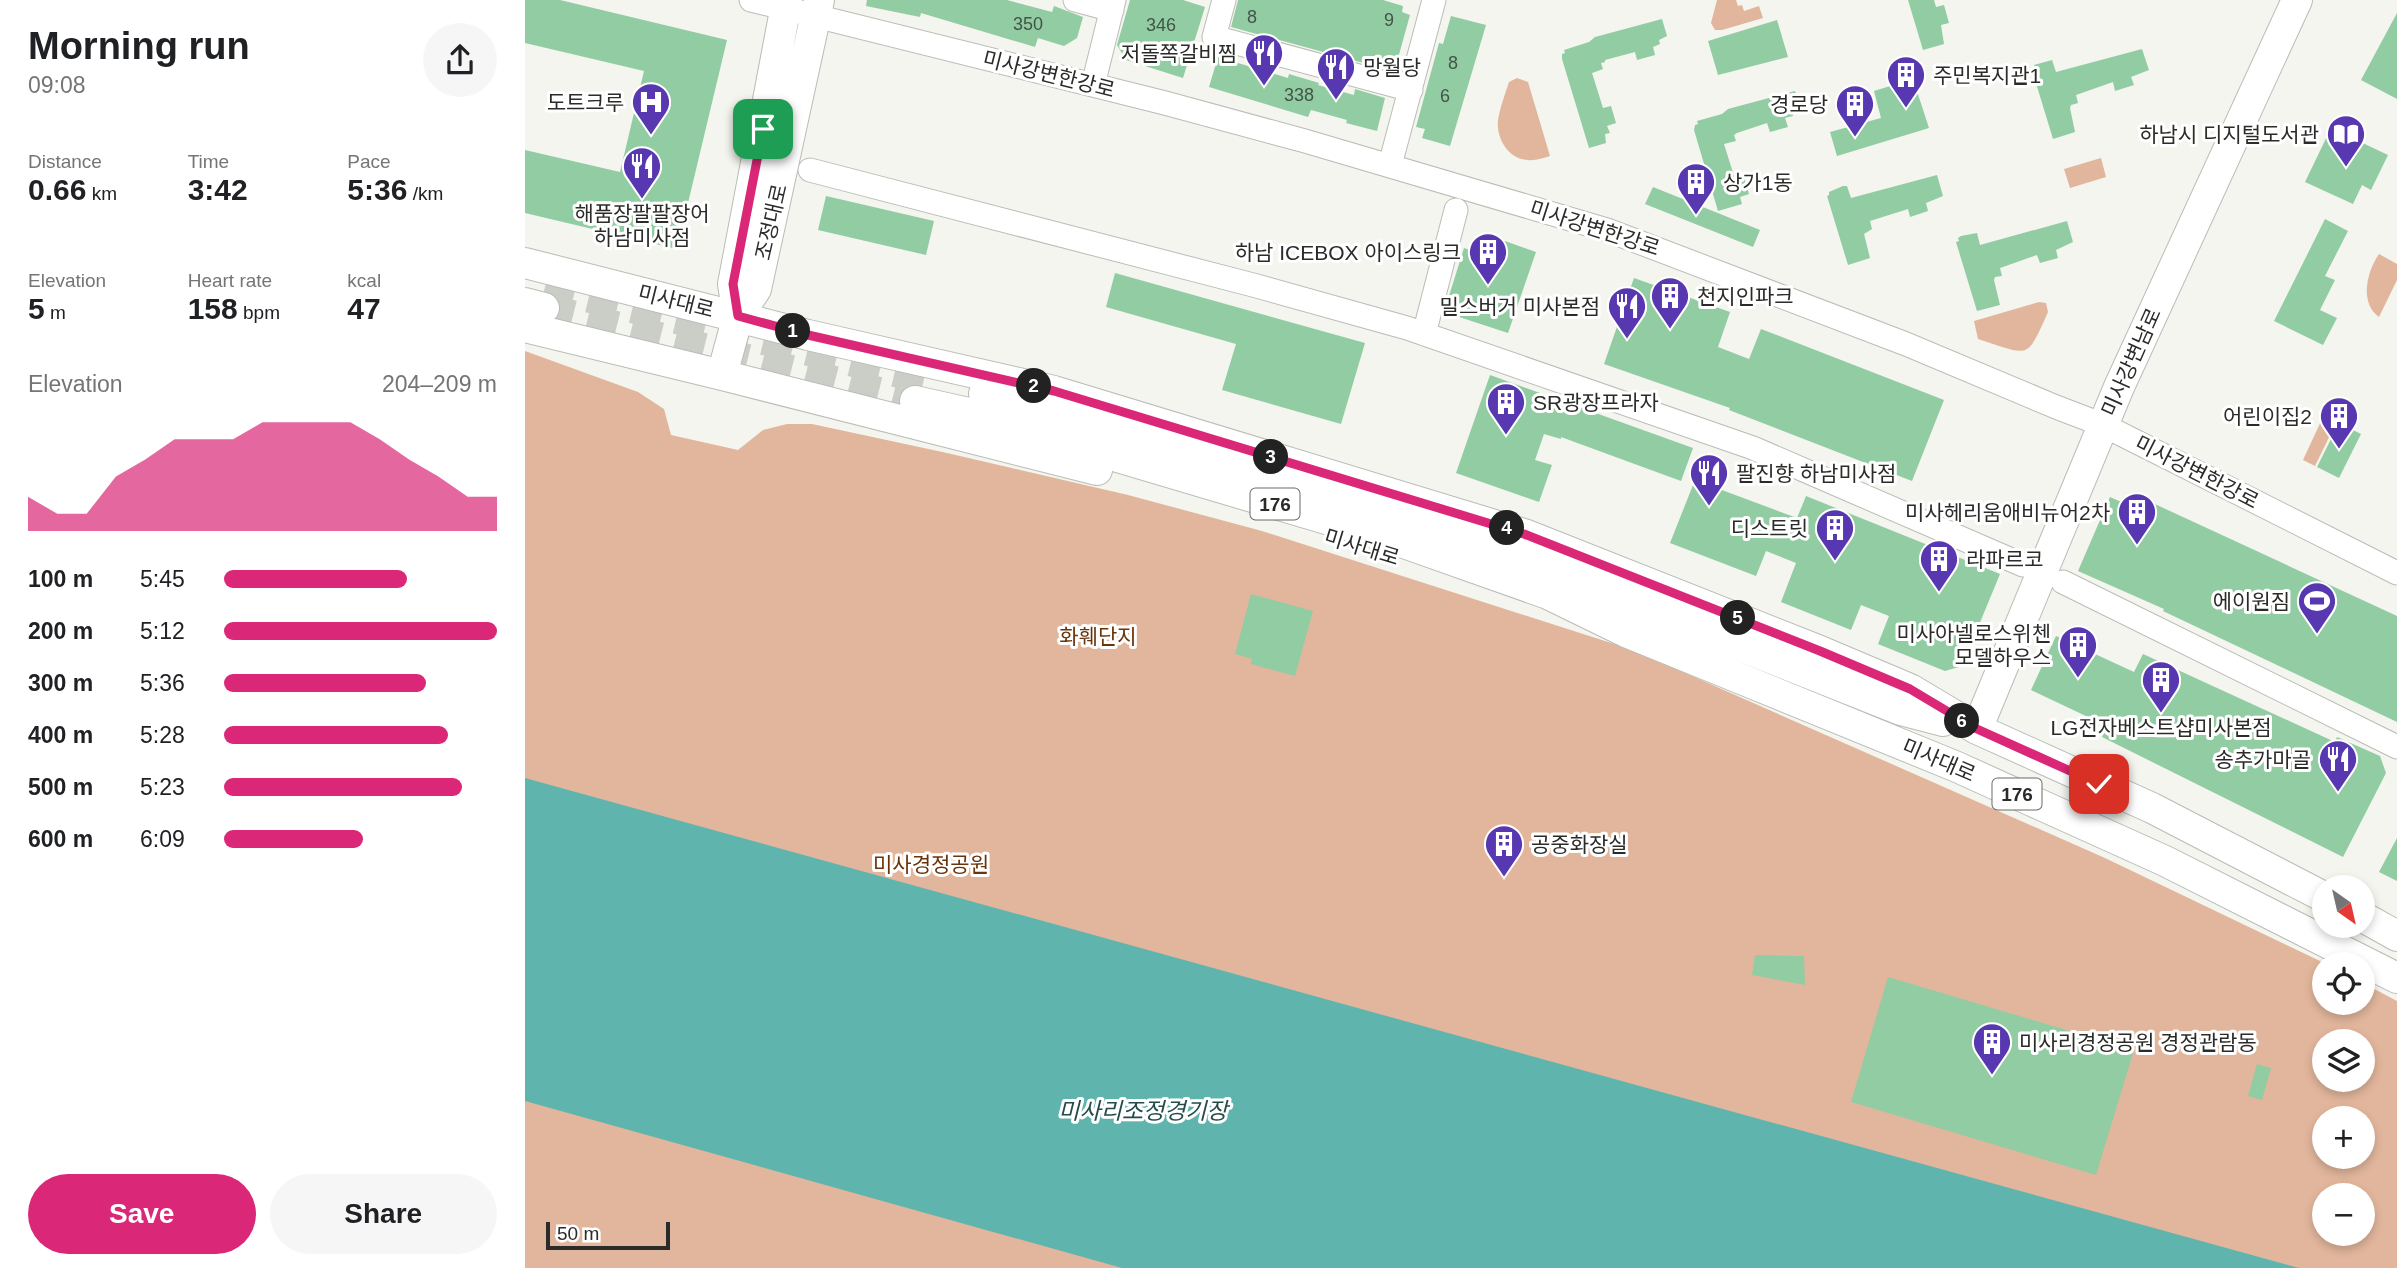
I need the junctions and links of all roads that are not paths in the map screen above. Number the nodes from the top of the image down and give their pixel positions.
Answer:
1 (751, 0) edge
2 (1075, 0) edge
3 (1224, 0) edge
4 (1434, 0) edge
5 (2297, 0) edge
6 (786, 4) edge
7 (1113, 5) edge
8 (818, 8) edge
9 (1093, 85) junction
10 (1411, 90) junction
11 (1390, 165) junction
12 (810, 170) dead end
13 (1456, 210) dead end
14 (525, 263) edge
15 (533, 301) edge
16 (738, 316) junction
17 (1424, 334) junction
18 (722, 375) junction
19 (924, 393) junction
20 (2103, 425) junction
21 (2023, 565) dead end
22 (2397, 573) edge
23 (2063, 582) dead end
24 (1977, 729) junction
25 (2397, 747) edge
26 (2312, 891) edge
27 (2375, 924) edge
28 (2397, 936) edge
29 (2397, 978) edge

1 - 6 street, 미사강변한강로
2 - 7 street
3 - 10 street
4 - 10 street
5 - 20 main road, 미사강변남로
6 - 8 street, 미사강변한강로
6 - 16 main road, 조정대로
7 - 9 street
8 - 9 street, 미사강변한강로
8 - 16 main road, 조정대로
9 - 11 street, 미사강변한강로
10 - 11 street
11 - 20 street, 미사강변한강로
12 - 17 street
13 - 17 street
14 - 16 main road, 미사대로
15 - 18 main road, 미사대로
16 - 18 main road, 조정대로
16 - 19 main road, 미사대로
17 - 21 street
18 - 19 main road, 미사대로
19 - 24 main road, 미사대로
19 - 29 main road, 미사대로 / 176
20 - 22 street, 미사강변한강로
20 - 24 main road, 미사강변남로
23 - 25 street
24 - 26 main road, 미사대로 / 176
27 - 28 main road

